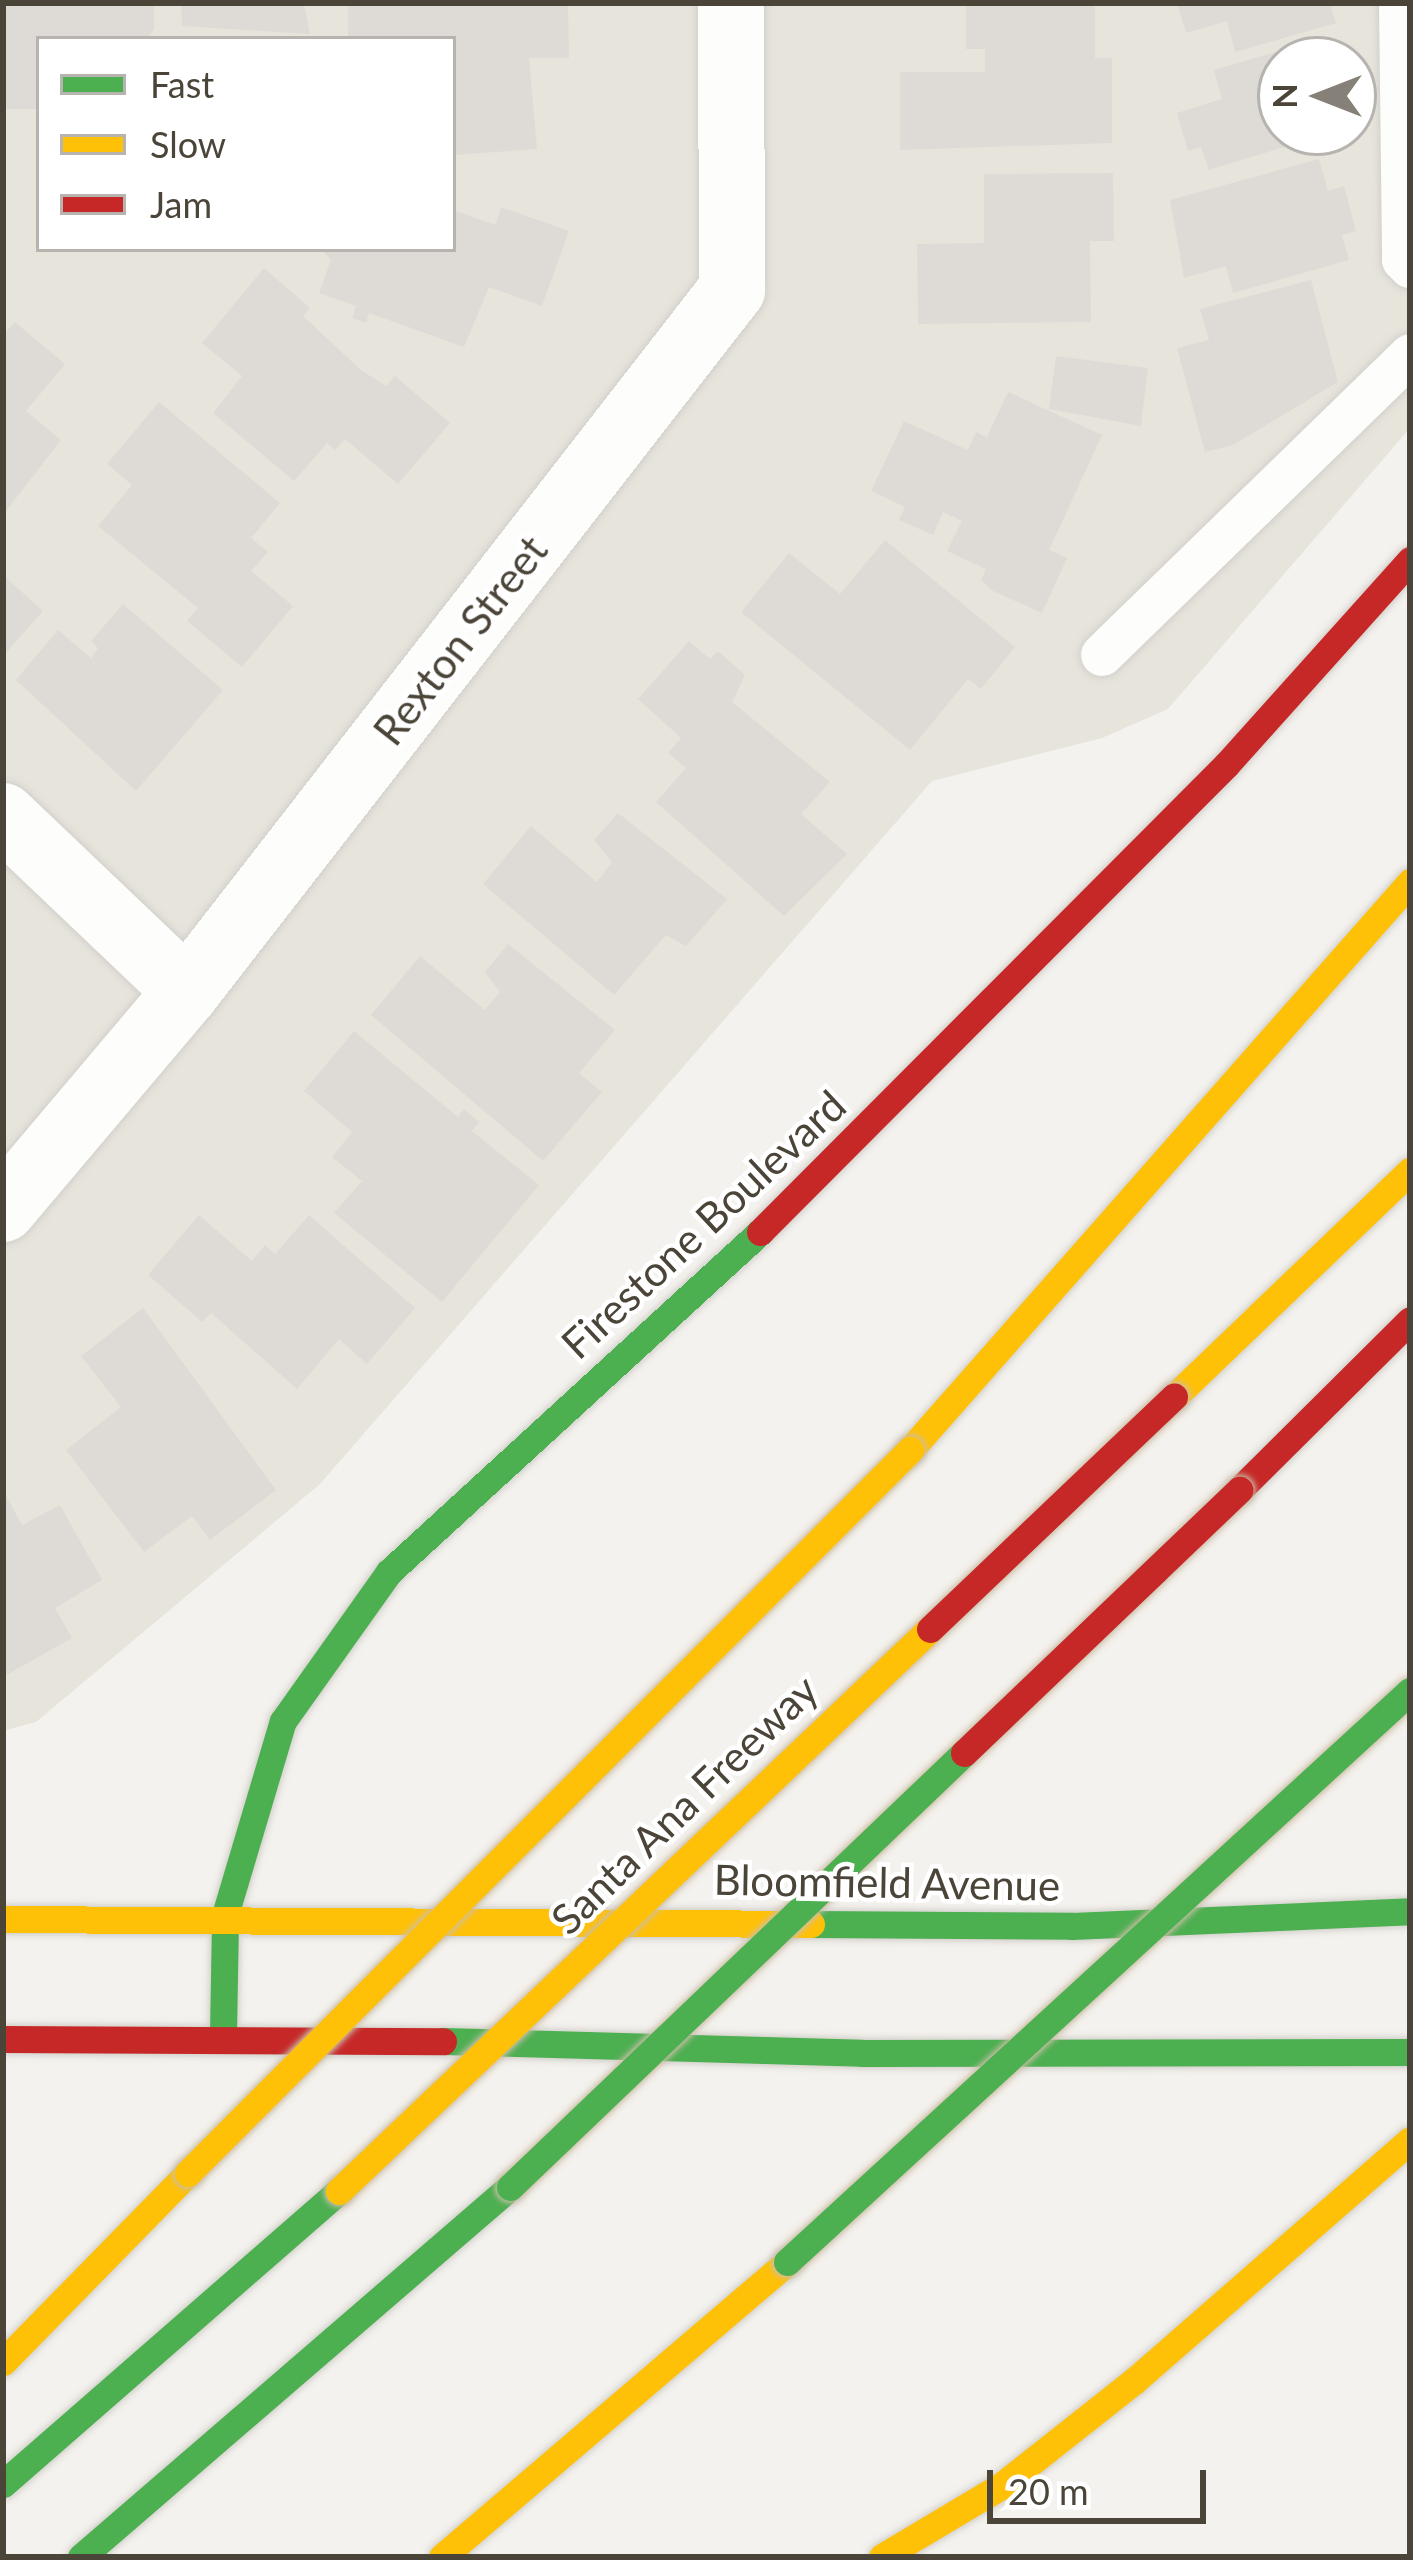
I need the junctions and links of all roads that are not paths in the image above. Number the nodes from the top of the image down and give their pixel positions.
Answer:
1 (731, 3) edge
2 (1400, 3) edge
3 (1410, 267) edge
4 (1410, 355) edge
5 (1410, 560) edge
6 (1102, 655) dead end
7 (3, 816) edge
8 (1410, 882) edge
9 (187, 991) junction
10 (1410, 1171) edge
11 (3, 1209) edge
12 (1410, 1320) edge
13 (1410, 1691) edge
14 (1410, 1910) edge
15 (225, 1915) junction
16 (3, 1919) edge
17 (223, 2034) junction
18 (3, 2039) edge
19 (1410, 2052) edge
20 (1410, 2140) edge
21 (3, 2362) edge
22 (3, 2484) edge
23 (80, 2557) edge
24 (442, 2557) edge
25 (882, 2557) edge

1 - 9 street, Rexton Street
2 - 3 lane
4 - 6 lane
5 - 15 main road, Firestone Boulevard
7 - 9 street
8 - 21 main road, bridge
9 - 11 street, Rexton Street
10 - 22 main road, Santa Ana Freeway, bridge
12 - 23 main road, bridge
13 - 24 main road, bridge
14 - 15 main road, Bloomfield Avenue
15 - 16 main road, Bloomfield Avenue
15 - 17 main road, Firestone Boulevard
17 - 18 main road
17 - 19 main road
20 - 25 main road

